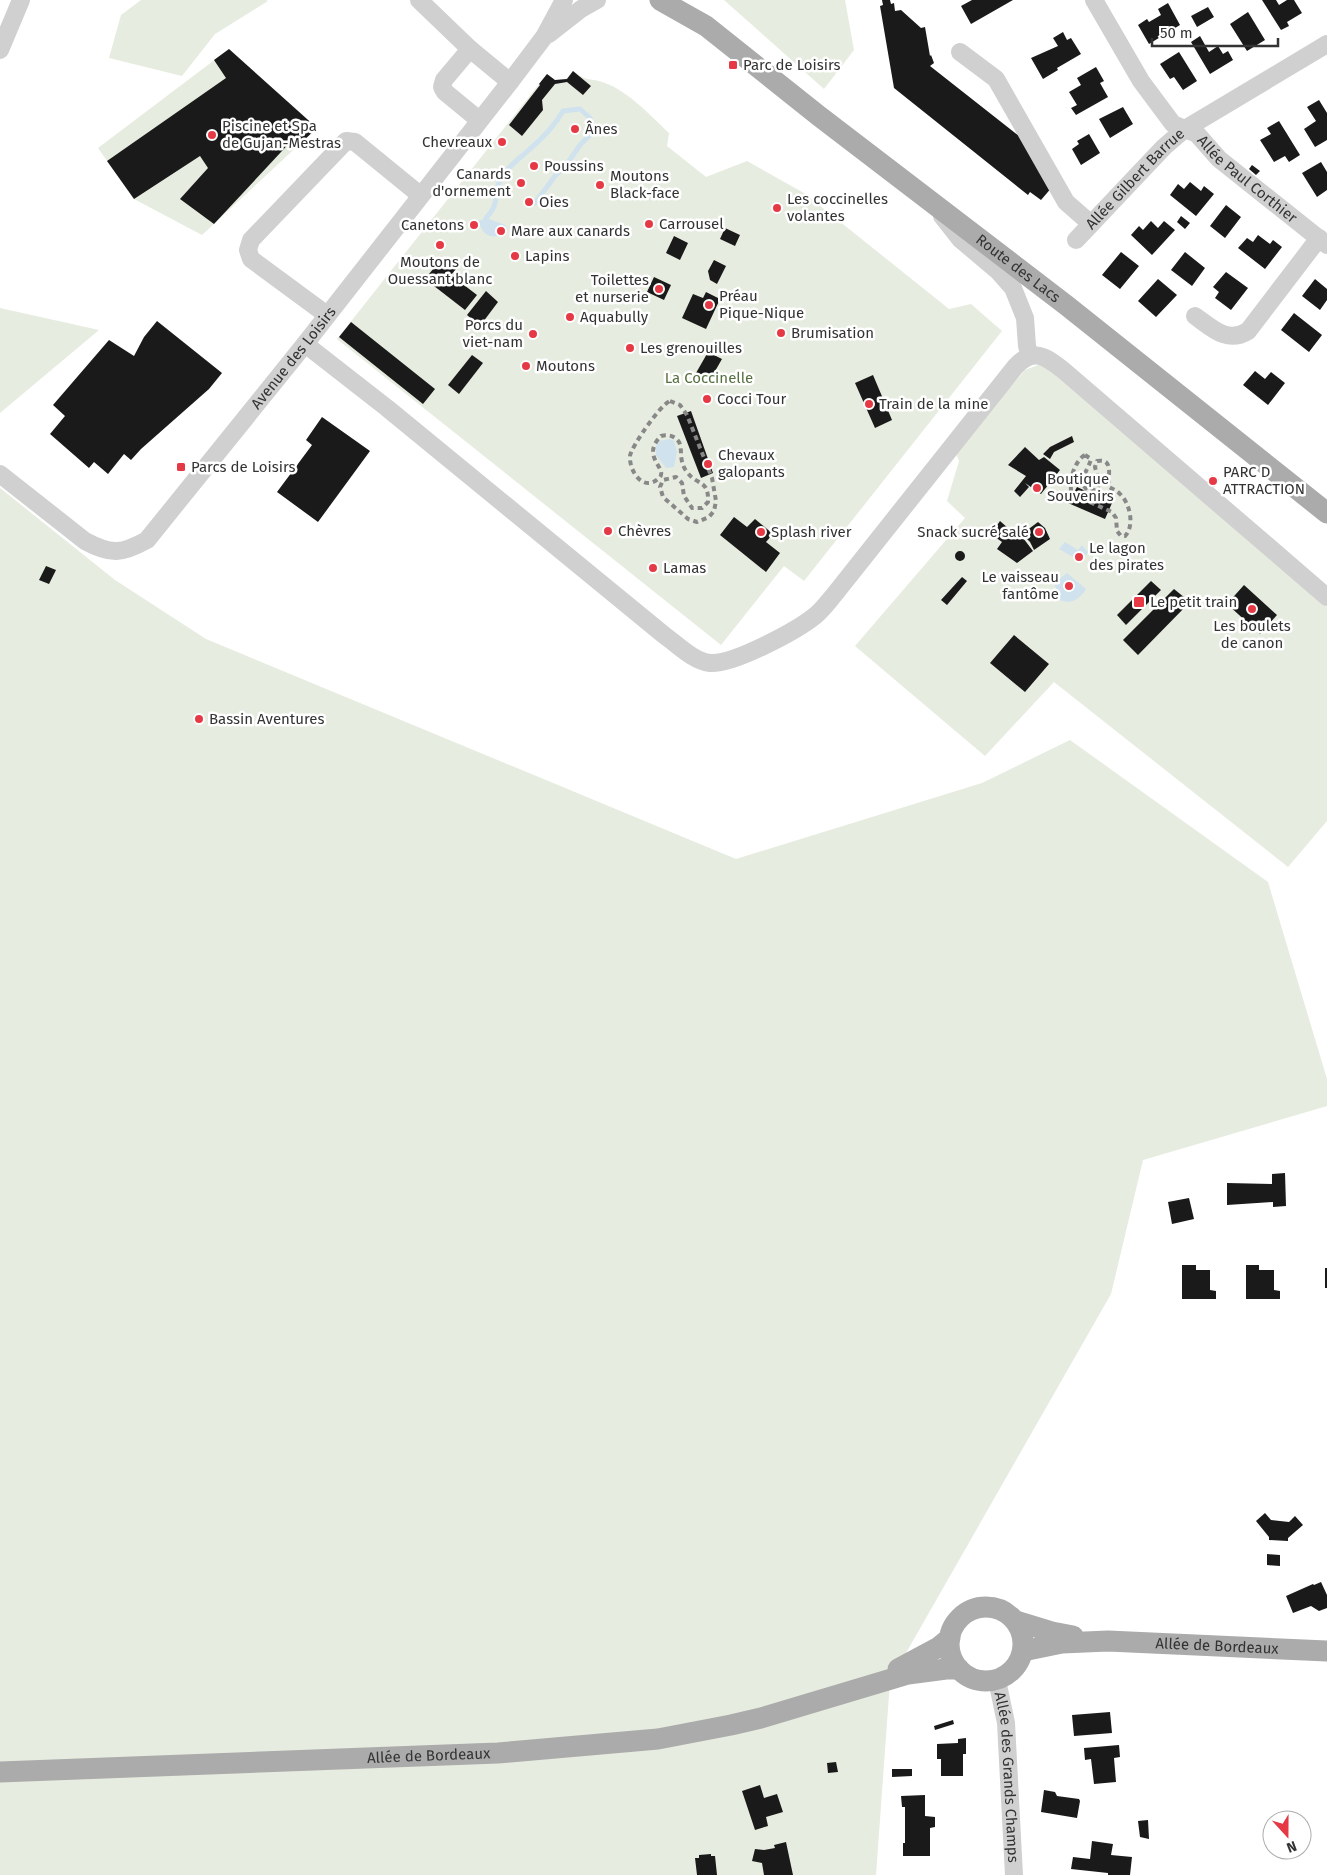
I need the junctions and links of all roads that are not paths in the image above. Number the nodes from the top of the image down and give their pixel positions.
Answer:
1 (21, 0) edge
2 (419, 0) edge
3 (564, 0) edge
4 (596, 0) edge
5 (660, 0) edge
6 (687, 0) edge
7 (1094, 0) edge
8 (706, 26) junction
9 (544, 37) junction
10 (1327, 44) edge
11 (470, 49) junction
12 (0, 50) edge
13 (960, 52) dead end
14 (510, 82) junction
15 (479, 120) junction
16 (1185, 130) junction
17 (420, 195) junction
18 (930, 200) junction
19 (1091, 224) junction
20 (1076, 240) dead end
21 (1323, 241) edge
22 (327, 315) junction
23 (1195, 316) dead end
24 (304, 344) junction
25 (1030, 356) junction
26 (0, 474) edge
27 (1327, 513) edge
28 (1327, 597) edge
29 (1016, 1621) junction
30 (950, 1638) junction
31 (1108, 1641) junction
32 (1023, 1651) junction
33 (1327, 1651) edge
34 (959, 1669) junction
35 (997, 1680) junction
36 (849, 1691) junction
37 (0, 1772) edge
38 (1014, 1875) edge

1 - 12 street
2 - 11 street
3 - 9 street, Avenue des Loisirs
4 - 9 street, Avenue des Loisirs
5 - 8 main road, Route des Lacs
6 - 8 main road, Route des Lacs
7 - 16 street, Allée Paul Corthier
8 - 18 main road, Route des Lacs
9 - 14 street, Avenue des Loisirs
10 - 16 street, Allée Gilbert Barrue
11 - 14 street
11 - 15 street
13 - 19 street
14 - 15 street, Avenue des Loisirs
15 - 17 street, Avenue des Loisirs
16 - 19 street, Allée Gilbert Barrue
16 - 21 street, Allée Paul Corthier
17 - 22 street, Avenue des Loisirs
17 - 22 street
18 - 25 street
18 - 27 main road, Route des Lacs
19 - 20 street, Allée Gilbert Barrue
21 - 23 street, Allée Paul Corthier
22 - 24 street, Avenue des Loisirs
24 - 25 street
24 - 26 street, Avenue des Loisirs
25 - 28 street
29 - 30 main road
29 - 31 main road, Allée de Bordeaux
29 - 32 main road
30 - 34 main road
30 - 36 main road, Allée de Bordeaux
31 - 32 main road, Allée de Bordeaux
31 - 33 main road, Allée de Bordeaux
32 - 35 main road
34 - 35 main road
34 - 36 main road, Allée de Bordeaux
35 - 38 street, Allée des Grands Champs
36 - 37 main road, Allée de Bordeaux

